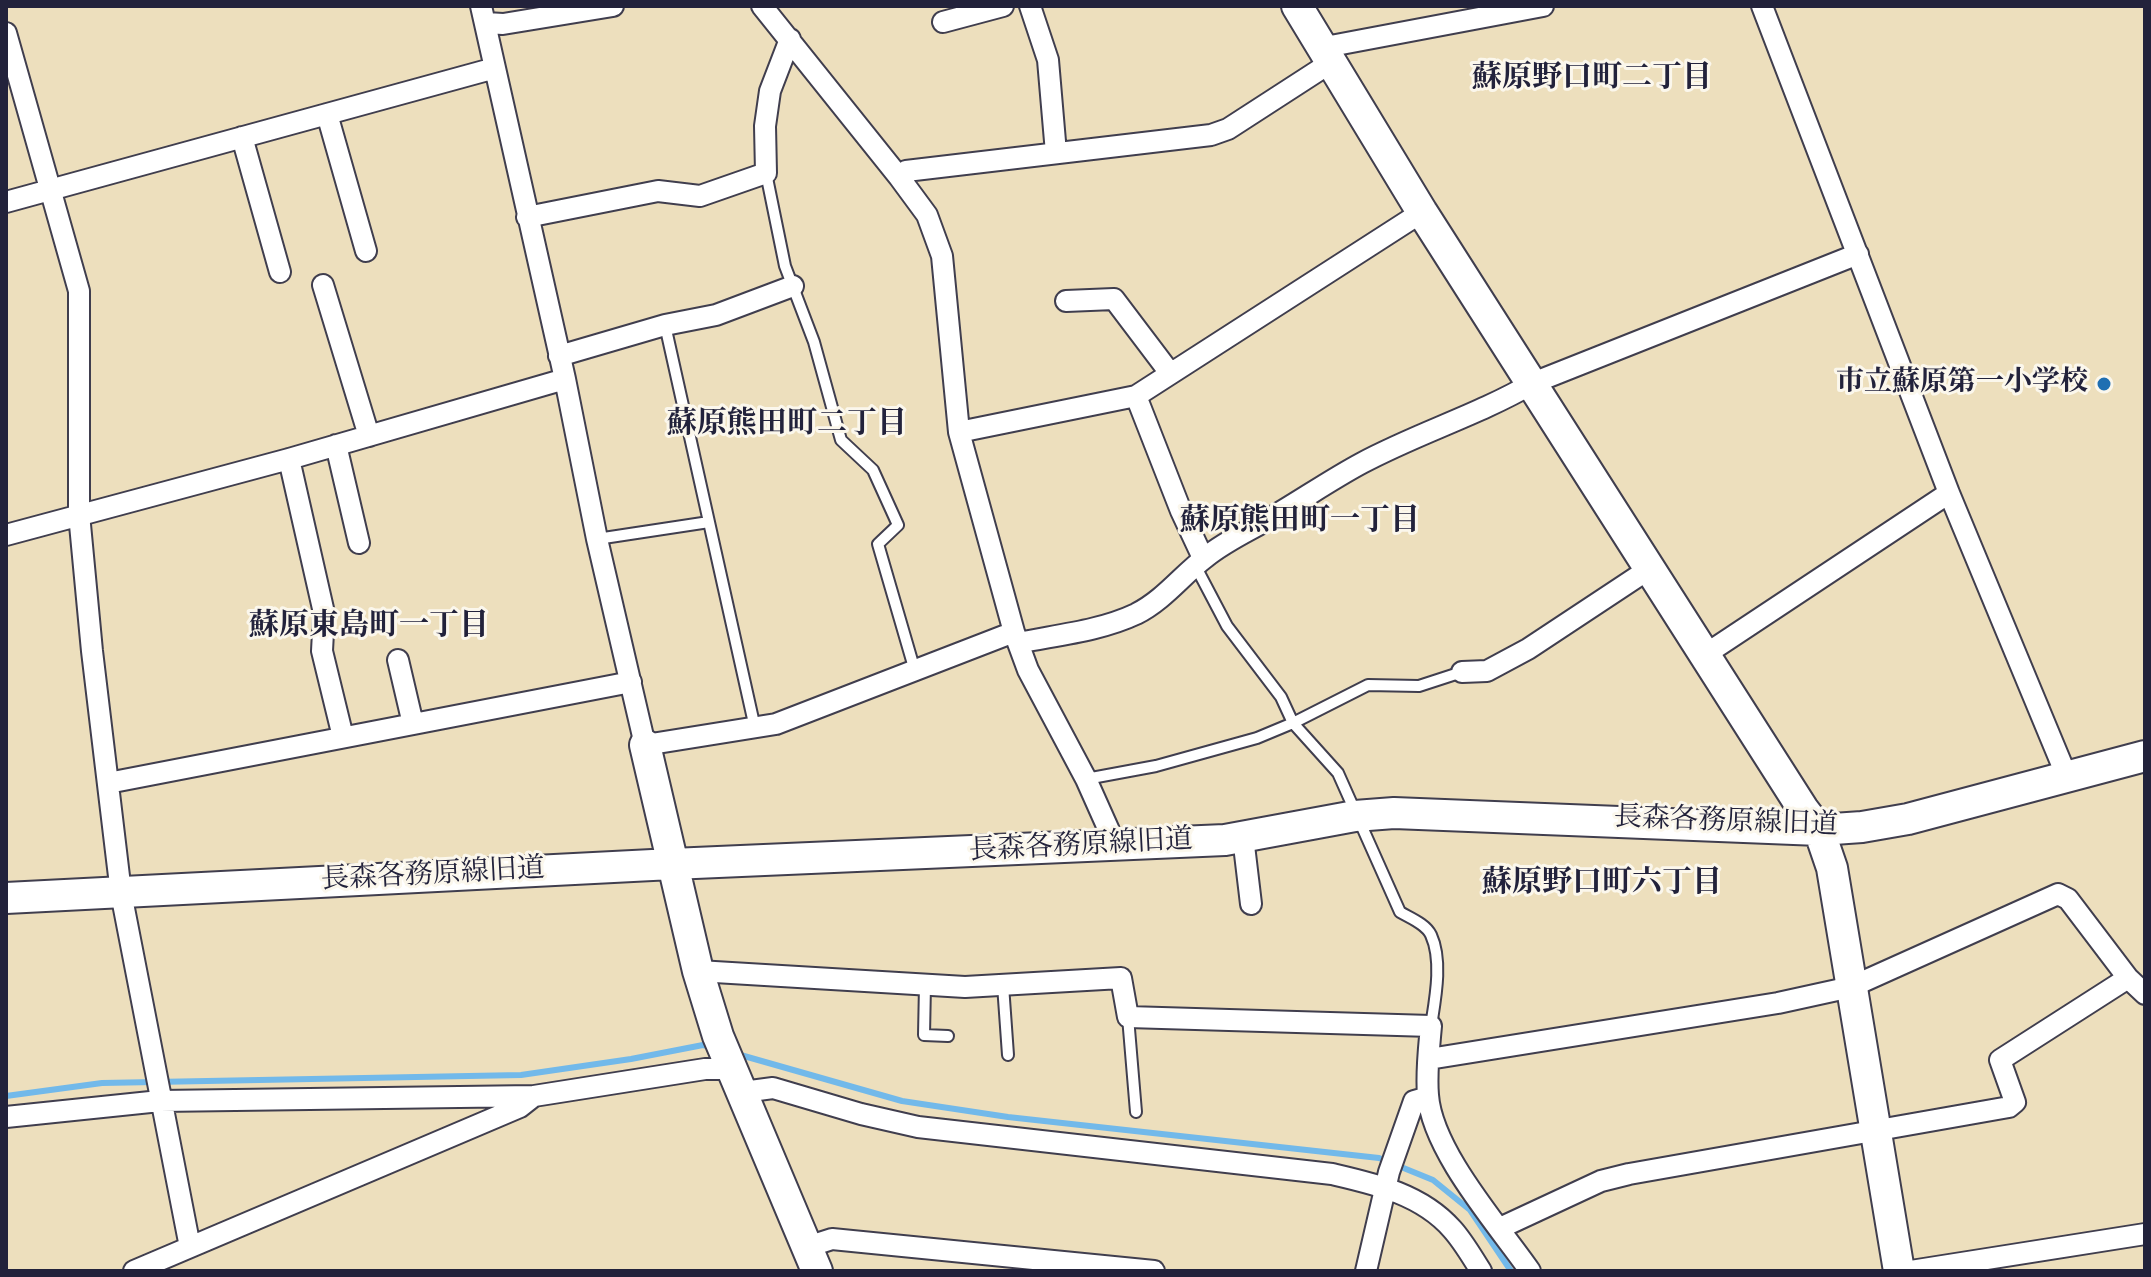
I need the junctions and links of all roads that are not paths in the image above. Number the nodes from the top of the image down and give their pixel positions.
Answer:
1 (613, 6) edge
2 (762, 6) edge
3 (1003, 6) edge
4 (1030, 6) edge
5 (1297, 6) edge
6 (1543, 6) edge
7 (1762, 6) edge
8 (483, 15) edge
9 (943, 22) dead end
10 (6, 33) edge
11 (790, 39) junction
12 (1325, 56) junction
13 (495, 68) junction
14 (327, 114) junction
15 (242, 137) junction
16 (1056, 153) junction
17 (766, 173) junction
18 (899, 177) junction
19 (50, 189) junction
20 (6, 202) edge
21 (1422, 212) junction
22 (527, 217) junction
23 (366, 251) dead end
24 (1858, 254) junction
25 (280, 272) dead end
26 (323, 285) dead end
27 (793, 286) junction
28 (1066, 301) dead end
29 (665, 325) junction
30 (559, 356) junction
31 (1170, 373) junction
32 (565, 379) junction
33 (1533, 383) junction
34 (1136, 396) junction
35 (959, 432) junction
36 (369, 436) junction
37 (336, 445) junction
38 (289, 459) junction
39 (1949, 493) junction
40 (79, 514) junction
41 (709, 522) junction
42 (6, 535) edge
43 (597, 539) junction
44 (359, 543) dead end
45 (1200, 563) junction
46 (1649, 569) junction
47 (1016, 638) junction
48 (1703, 656) junction
49 (398, 660) dead end
50 (915, 671) junction
51 (1462, 672) joint
52 (631, 682) junction
53 (1293, 723) junction
54 (413, 724) junction
55 (755, 728) junction
56 (343, 737) junction
57 (645, 745) junction
58 (2145, 756) edge
59 (2067, 777) junction
60 (1086, 779) junction
61 (108, 783) junction
62 (1355, 816) junction
63 (1819, 830) junction
64 (1243, 837) junction
65 (1111, 846) junction
66 (672, 864) junction
67 (121, 893) junction
68 (6, 898) edge
69 (1251, 904) dead end
70 (698, 971) junction
71 (2128, 978) junction
72 (925, 985) junction
73 (1003, 985) junction
74 (1851, 987) junction
75 (2145, 994) edge
76 (1128, 1017) junction
77 (1431, 1026) junction
78 (948, 1036) dead end
79 (1008, 1055) dead end
80 (1429, 1059) junction
81 (735, 1076) junction
82 (534, 1096) junction
83 (1428, 1097) junction
84 (159, 1098) junction
85 (1136, 1112) dead end
86 (6, 1117) edge
87 (1877, 1130) junction
88 (1388, 1179) junction
89 (1500, 1228) junction
90 (2145, 1234) edge
91 (190, 1247) junction
92 (812, 1259) edge
93 (134, 1271) edge
94 (1154, 1271) edge
95 (1366, 1271) edge
96 (1481, 1271) edge
97 (1530, 1271) edge
98 (1899, 1271) edge
99 (1911, 1271) edge

1 - 8 street
2 - 11 street
3 - 9 street
4 - 16 street
5 - 12 street
6 - 12 street
7 - 24 street
8 - 13 street
10 - 19 street
11 - 17 street
11 - 18 street
12 - 16 street
12 - 21 street
13 - 14 street
13 - 22 street
14 - 15 street
14 - 23 street
15 - 19 street
15 - 25 street
16 - 18 street
17 - 22 street
17 - 27 lane
18 - 35 street
19 - 20 street
19 - 40 street
21 - 31 street
21 - 33 street
22 - 30 street
24 - 33 street
24 - 39 street
26 - 36 street
27 - 29 street
27 - 50 lane
28 - 31 street
29 - 30 street
29 - 41 lane
30 - 32 street
31 - 34 street
32 - 36 street
32 - 43 street
33 - 45 street
33 - 46 street
34 - 35 street
34 - 45 street
35 - 47 street
36 - 37 street
37 - 38 street
37 - 44 street
38 - 40 street
38 - 56 street
39 - 48 street
39 - 59 street
40 - 42 street
40 - 61 street
41 - 43 lane
41 - 55 lane
43 - 52 street
45 - 47 street
45 - 53 lane
46 - 48 street
46 - 51 street
47 - 50 street
47 - 60 street
48 - 63 street
49 - 54 street
50 - 55 street
51 - 53 lane
52 - 54 street
52 - 57 street
53 - 60 lane
53 - 62 lane
54 - 56 street
55 - 57 street
56 - 61 street
57 - 66 street
58 - 59 street, 長森各務原線旧道
59 - 63 street, 長森各務原線旧道
60 - 65 street
61 - 67 street
62 - 63 street, 長森各務原線旧道
62 - 64 street, 長森各務原線旧道
62 - 77 lane
63 - 74 street
64 - 65 street, 長森各務原線旧道
64 - 69 street
65 - 66 street, 長森各務原線旧道
66 - 67 street, 長森各務原線旧道
66 - 70 street
67 - 68 street, 長森各務原線旧道
67 - 84 street
70 - 72 street
70 - 81 street
71 - 74 street
71 - 75 street
71 - 87 street
72 - 73 street
72 - 78 lane
73 - 76 street
73 - 79 lane
74 - 80 street
74 - 87 street
76 - 77 street
76 - 85 lane
77 - 80 street
80 - 83 street
81 - 82 street
81 - 88 street
81 - 92 street
82 - 84 street
82 - 91 street
83 - 88 street
83 - 89 street
84 - 86 street
84 - 91 street
87 - 89 street
87 - 98 street
88 - 95 street
88 - 96 street
89 - 97 street
90 - 99 street
91 - 93 street
92 - 94 street

